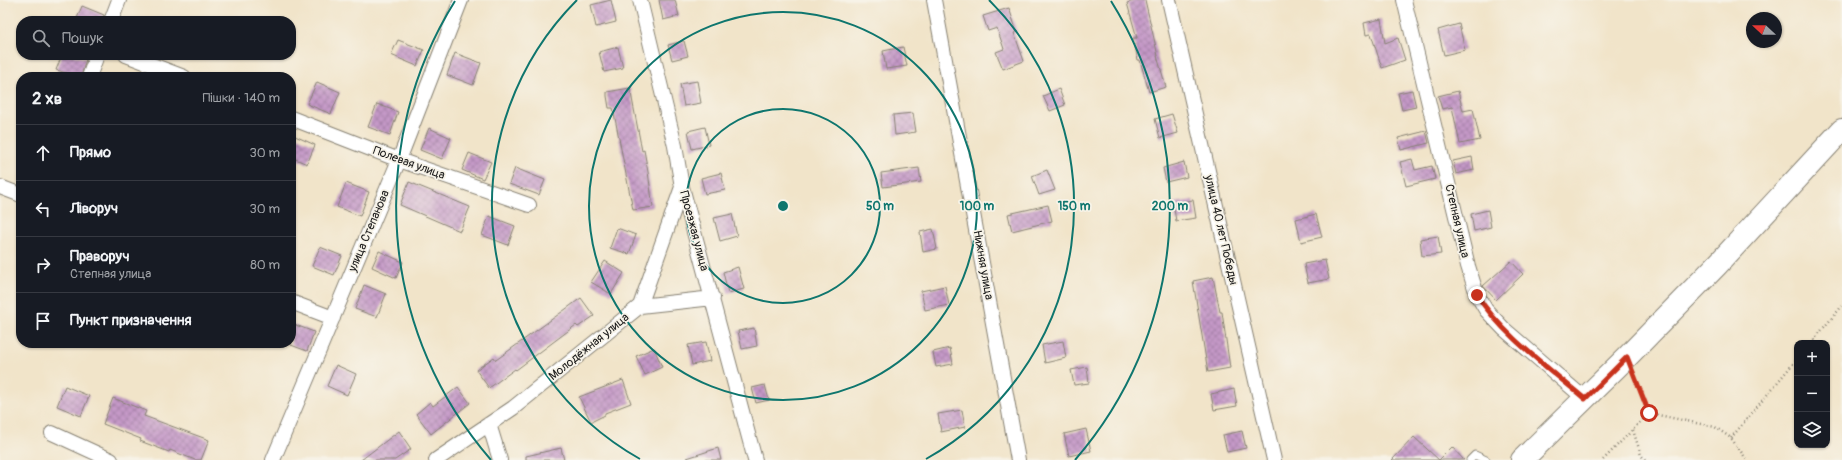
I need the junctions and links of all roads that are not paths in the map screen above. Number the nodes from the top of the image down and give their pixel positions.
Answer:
1 (119, 0) edge
2 (461, 0) edge
3 (640, 0) edge
4 (934, 0) edge
5 (1168, 0) edge
6 (1404, 0) edge
7 (113, 16) edge
8 (96, 60) edge
9 (139, 60) edge
10 (91, 72) edge
11 (171, 72) edge
12 (296, 120) edge
13 (1842, 130) edge
14 (399, 160) junction
15 (0, 187) edge
16 (682, 187) junction
17 (16, 193) edge
18 (529, 205) dead end
19 (713, 298) junction
20 (296, 304) edge
21 (640, 306) junction
22 (333, 318) junction
23 (1585, 399) junction
24 (489, 424) junction
25 (52, 433) dead end
26 (111, 460) edge
27 (274, 460) edge
28 (436, 460) edge
29 (500, 460) edge
30 (755, 460) edge
31 (1018, 460) edge
32 (1274, 460) edge
33 (1470, 460) edge
34 (1486, 460) edge
35 (1522, 460) edge

1 - 7 street
2 - 14 street, улица Степанова
3 - 16 street, Проезжая улица
4 - 31 street, Нижняя улица
5 - 32 street, улица 40 лет Победы
6 - 23 street, Степная улица
8 - 10 street
9 - 11 street
12 - 14 street, Полевая улица
13 - 23 main road
14 - 18 street, Полевая улица
14 - 22 street, улица Степанова
15 - 17 street
16 - 19 street, Проезжая улица
16 - 21 street, Молодёжная улица
19 - 21 street
19 - 30 street, Проезжая улица
20 - 22 street
21 - 24 street, Молодёжная улица
22 - 27 street, улица Степанова
23 - 35 main road
24 - 28 street, Молодёжная улица
24 - 29 street
25 - 26 street
33 - 34 lane

